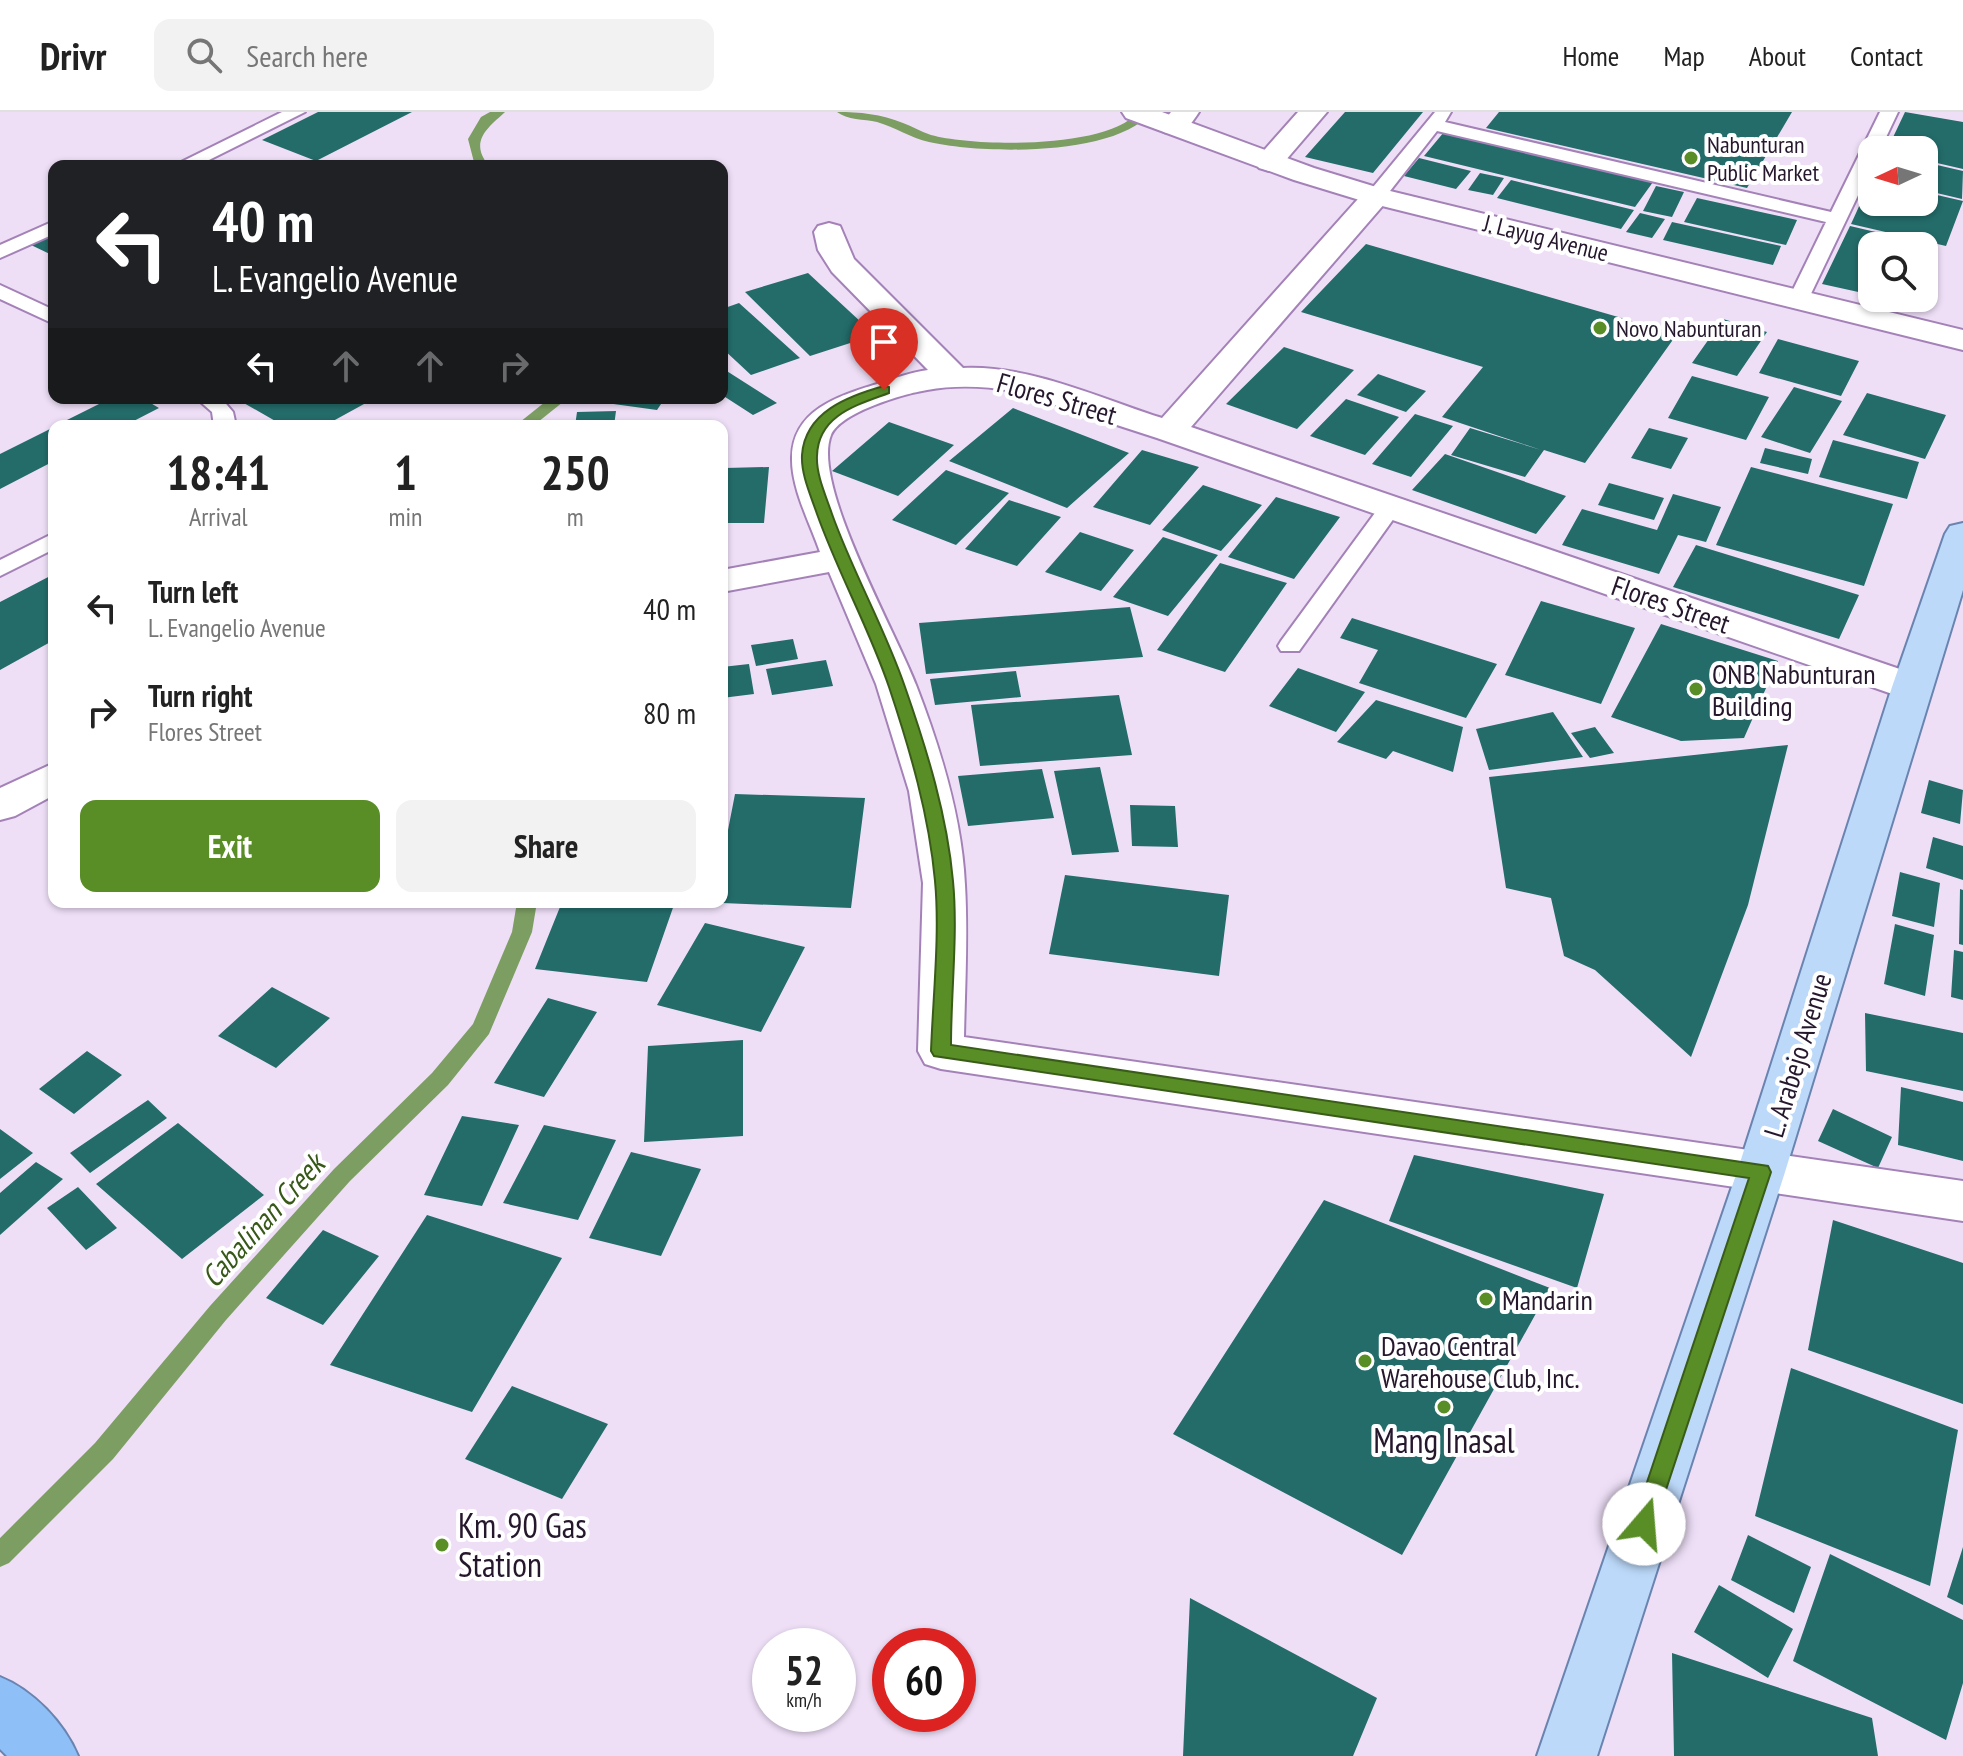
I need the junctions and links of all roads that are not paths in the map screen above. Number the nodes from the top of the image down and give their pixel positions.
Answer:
1 (296, 112) edge
2 (1313, 112) edge
3 (1889, 112) edge
4 (1165, 118) edge
5 (1438, 119) edge
6 (195, 160) edge
7 (1269, 162) junction
8 (1376, 196) junction
9 (1837, 219) junction
10 (48, 230) edge
11 (829, 232) dead end
12 (0, 252) edge
13 (0, 291) edge
14 (1798, 300) junction
15 (48, 315) edge
16 (1963, 340) edge
17 (953, 377) junction
18 (1169, 431) junction
19 (1391, 507) junction
20 (1963, 534) edge
21 (48, 543) edge
22 (841, 559) junction
23 (0, 569) edge
24 (728, 580) edge
25 (1290, 646) dead end
26 (1912, 687) junction
27 (48, 780) edge
28 (0, 806) edge
29 (1761, 1172) junction
30 (1963, 1201) edge
31 (0, 1706) edge
32 (48, 1756) edge
33 (1567, 1756) edge

1 - 6 lane
2 - 7 street
3 - 9 lane
4 - 7 street, J. Layug Avenue
5 - 8 lane
5 - 9 lane
7 - 8 street, J. Layug Avenue
8 - 14 street, J. Layug Avenue
8 - 18 street
9 - 14 lane
10 - 12 lane
11 - 17 street
13 - 15 lane
14 - 16 street, J. Layug Avenue
17 - 18 street, Flores Street
17 - 22 street, Flores Street
18 - 19 street, Flores Street
19 - 25 lane
19 - 26 street, Flores Street
20 - 26 main road, L. Arabejo Avenue
21 - 23 lane
22 - 24 street
22 - 29 street, Flores Street
26 - 29 main road, L. Arabejo Avenue
27 - 28 street
29 - 30 street
29 - 33 main road, L. Arabejo Avenue
31 - 32 highway

